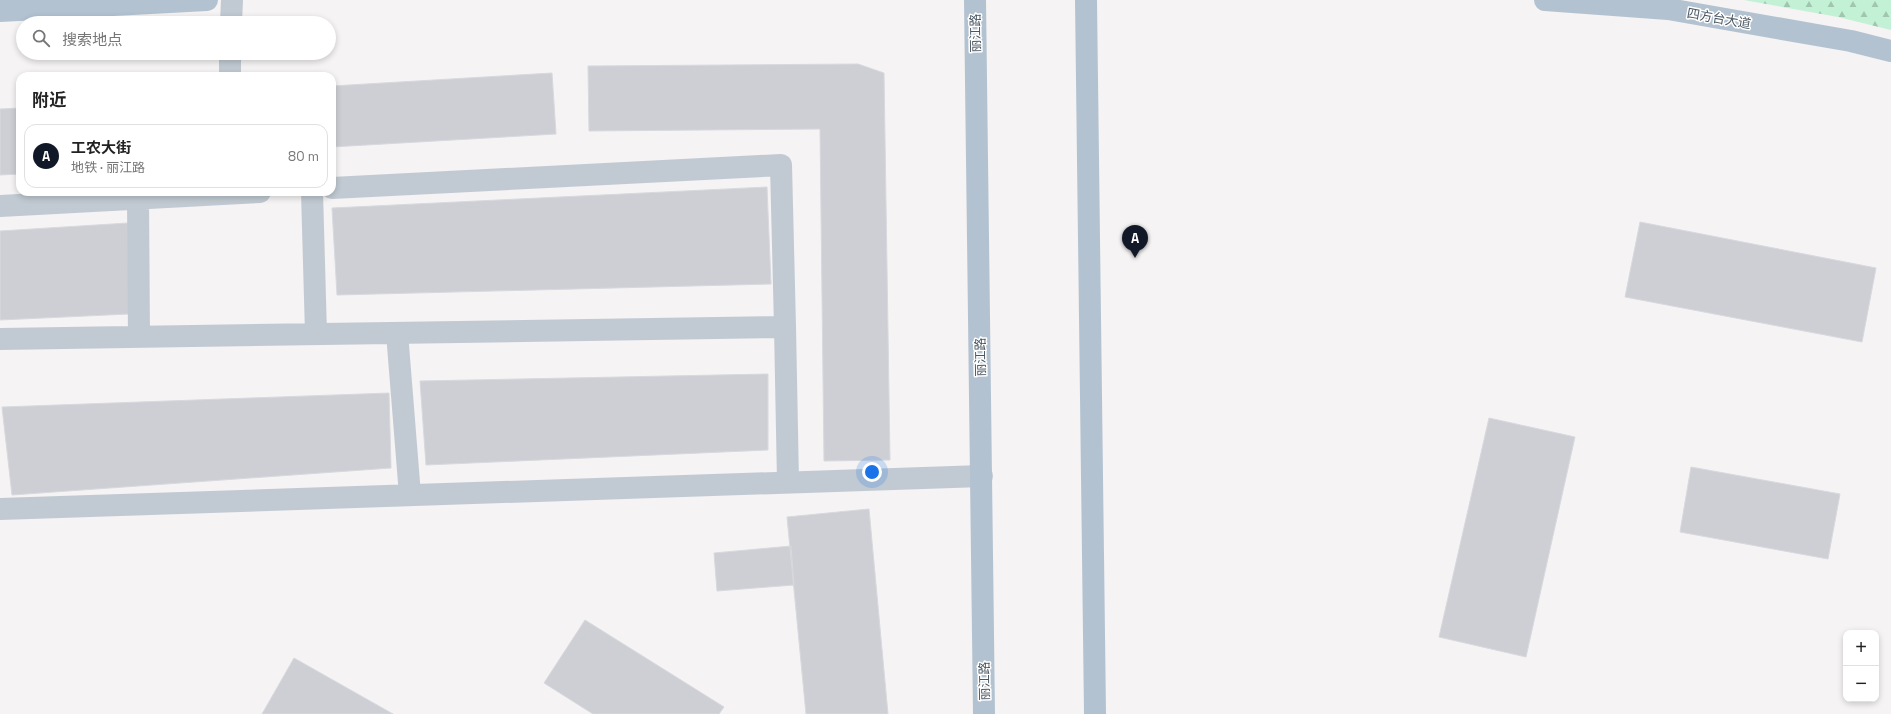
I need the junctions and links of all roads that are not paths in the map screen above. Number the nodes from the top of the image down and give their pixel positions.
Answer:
1 (207, 0) edge
2 (232, 0) edge
3 (975, 0) edge
4 (1086, 0) edge
5 (1546, 0) edge
6 (0, 11) edge
7 (231, 16) edge
8 (1891, 51) edge
9 (230, 60) edge
10 (230, 72) edge
11 (336, 188) edge
12 (182, 196) edge
13 (312, 196) edge
14 (138, 199) junction
15 (0, 206) edge
16 (785, 327) junction
17 (397, 333) junction
18 (316, 334) junction
19 (139, 337) junction
20 (0, 339) edge
21 (982, 476) junction
22 (788, 482) junction
23 (410, 495) junction
24 (0, 509) edge
25 (984, 714) edge
26 (1095, 714) edge

1 - 6 main road
2 - 7 street
3 - 21 main road, 丽江路
4 - 26 main road
5 - 8 main road, 四方台大道
9 - 10 street
11 - 16 street
12 - 14 street
13 - 18 street
14 - 15 street
14 - 19 street
16 - 17 street
16 - 22 street
17 - 18 street
17 - 23 street
18 - 19 street
19 - 20 street
21 - 22 street
21 - 25 main road, 丽江路
22 - 23 street
23 - 24 street

